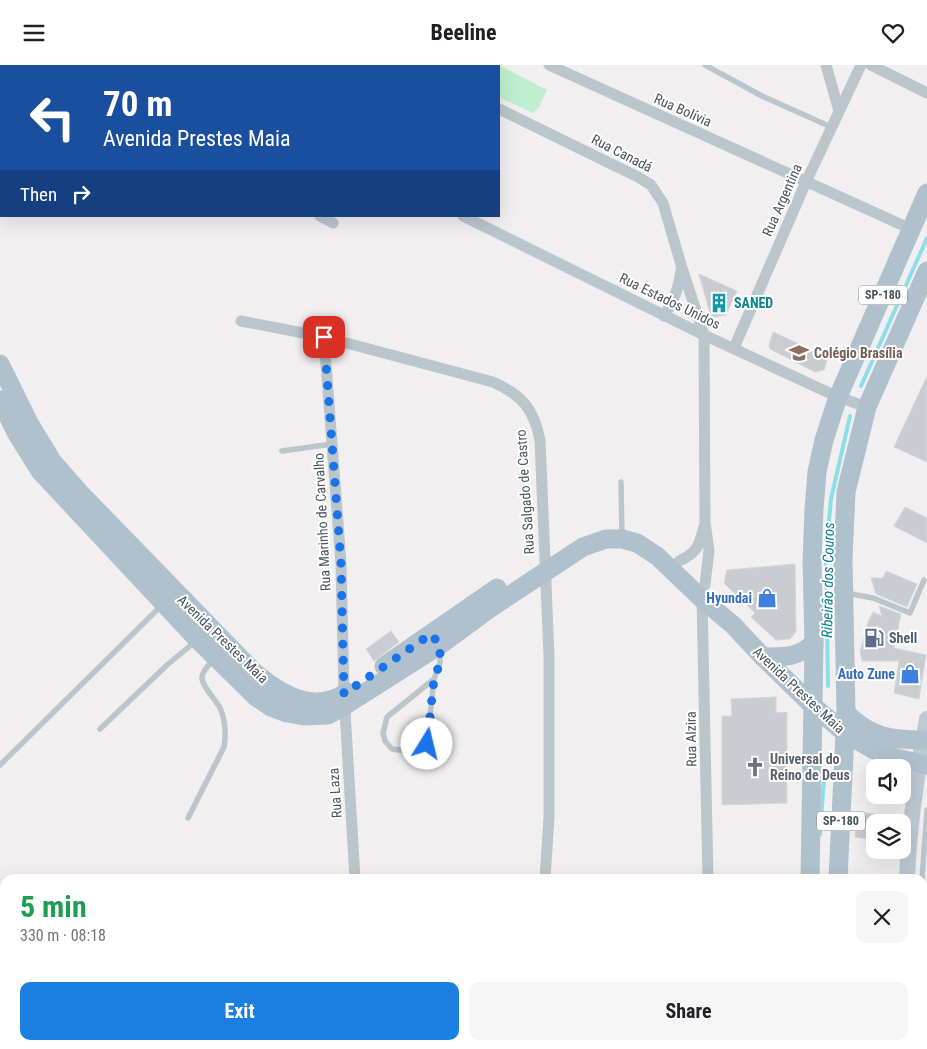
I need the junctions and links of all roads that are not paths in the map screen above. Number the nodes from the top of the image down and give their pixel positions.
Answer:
1 (548, 65) edge
2 (706, 65) edge
3 (826, 65) edge
4 (862, 65) edge
5 (871, 65) edge
6 (927, 93) edge
7 (500, 109) edge
8 (839, 111) junction
9 (831, 127) junction
10 (806, 182) junction
11 (927, 193) edge
12 (322, 217) edge
13 (465, 217) edge
14 (333, 223) dead end
15 (911, 229) junction
16 (682, 268) junction
17 (927, 271) edge
18 (664, 316) junction
19 (242, 321) dead end
20 (704, 335) junction
21 (324, 337) junction
22 (734, 348) junction
23 (0, 364) edge
24 (838, 397) junction
25 (0, 400) edge
26 (867, 407) junction
27 (332, 444) junction
28 (282, 451) dead end
29 (621, 482) dead end
30 (705, 523) junction
31 (622, 533) junction
32 (679, 561) junction
33 (545, 565) junction
34 (924, 580) dead end
35 (698, 590) junction
36 (844, 593) junction
37 (164, 604) junction
38 (197, 639) junction
39 (435, 640) junction
40 (814, 643) junction
41 (763, 657) junction
42 (216, 658) junction
43 (434, 679) junction
44 (846, 694) junction
45 (344, 700) junction
46 (813, 706) junction
47 (846, 713) junction
48 (927, 719) edge
49 (100, 729) dead end
50 (845, 733) junction
51 (923, 740) junction
52 (923, 764) edge
53 (0, 765) edge
54 (927, 810) edge
55 (188, 818) dead end
56 (356, 874) edge
57 (546, 874) edge
58 (708, 874) edge
59 (810, 874) edge
60 (838, 874) edge
61 (907, 874) edge
62 (922, 874) edge

1 - 10 street, Rua Bolívia
2 - 9 lane
3 - 8 street
4 - 8 street, Rua Argentina
5 - 6 street
7 - 16 street, Rua Canadá
8 - 9 street, Rua Argentina
9 - 10 street, Rua Argentina
10 - 15 street, Rua Bolívia
10 - 22 street, Rua Argentina
11 - 15 main road, SP-180
12 - 14 street
13 - 18 street, Rua Estados Unidos
15 - 24 main road, SP-180
16 - 18 street, Rua Canadá
16 - 20 street, Rua Canadá
17 - 26 main road, SP-180
18 - 20 street, Rua Estados Unidos
19 - 21 street, Rua Salgado de Castro
20 - 22 street, Rua Estados Unidos
20 - 30 street, Rua Alzira
21 - 27 street, Rua Marinho de Carvalho
21 - 33 street, Rua Salgado de Castro
22 - 24 street, Rua Estados Unidos
23 - 45 main road, Avenida Prestes Maia
24 - 26 street, Rua Estados Unidos
24 - 40 main road, SP-180
25 - 37 main road, Avenida Prestes Maia
26 - 36 main road, SP-180
27 - 28 lane
27 - 45 street, Rua Marinho de Carvalho
29 - 31 lane
30 - 32 street, Rua Alzira
30 - 35 street, Rua Alzira
31 - 32 main road, Avenida Prestes Maia
31 - 33 main road, Avenida Prestes Maia
31 - 35 main road, Avenida Prestes Maia
32 - 35 main road, Avenida Prestes Maia
33 - 39 main road, Avenida Prestes Maia
33 - 57 street, Rua Salgado de Castro
34 - 36 lane
35 - 41 main road, Avenida Prestes Maia
35 - 58 street, Rua Alzira
36 - 44 main road, SP-180
37 - 38 main road, Avenida Prestes Maia
37 - 53 lane
38 - 42 main road, Avenida Prestes Maia
38 - 49 lane
39 - 43 lane
39 - 45 main road, Avenida Prestes Maia
40 - 41 main road
40 - 46 main road, SP-180
41 - 46 main road, Avenida Prestes Maia
42 - 45 main road, Avenida Prestes Maia
42 - 55 lane
43 - 43 lane
44 - 46 main road
44 - 47 main road, SP-180
45 - 56 street, Rua Laza
46 - 50 main road, Avenida Prestes Maia
46 - 59 main road, SP-180
47 - 50 main road, SP-180
47 - 51 main road
48 - 51 main road
50 - 52 main road, Avenida Prestes Maia
50 - 60 main road, SP-180
51 - 52 main road
52 - 61 main road
54 - 62 lane

